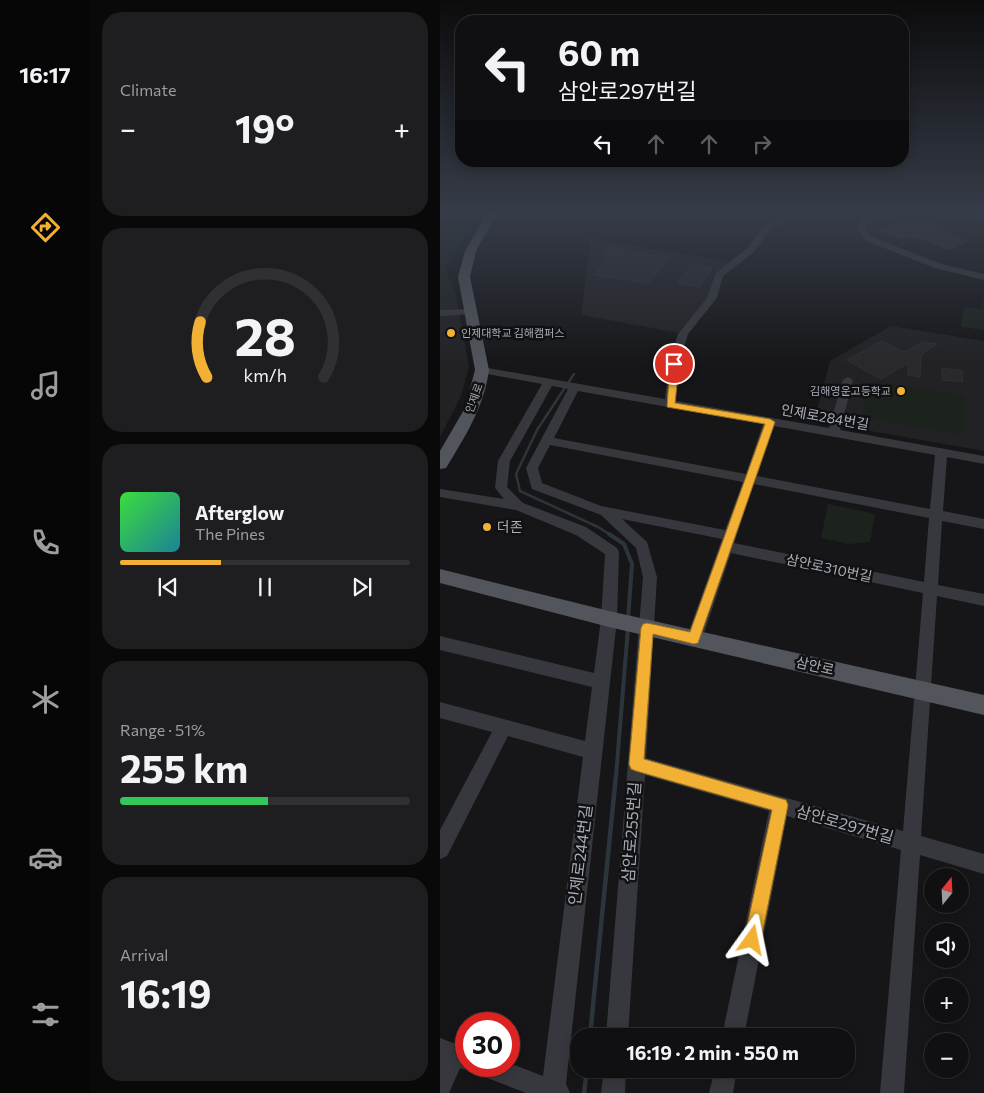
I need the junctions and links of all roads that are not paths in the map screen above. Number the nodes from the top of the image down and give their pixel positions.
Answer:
1 (466, 264) edge
2 (733, 264) edge
3 (933, 264) edge
4 (984, 277) edge
5 (471, 312) junction
6 (440, 313) edge
7 (482, 370) junction
8 (848, 380) dead end
9 (551, 383) junction
10 (572, 387) junction
11 (670, 405) junction
12 (770, 422) junction
13 (833, 434) junction
14 (546, 440) junction
15 (941, 453) junction
16 (984, 460) edge
17 (440, 464) edge
18 (750, 480) junction
19 (440, 493) edge
20 (518, 506) junction
21 (605, 511) junction
22 (937, 515) junction
23 (984, 524) edge
24 (728, 542) junction
25 (440, 576) edge
26 (931, 590) junction
27 (984, 600) edge
28 (612, 620) junction
29 (644, 627) junction
30 (694, 639) junction
31 (440, 643) edge
32 (601, 682) junction
33 (923, 691) junction
34 (984, 705) edge
35 (442, 714) edge
36 (504, 727) junction
37 (592, 751) junction
38 (636, 764) junction
39 (780, 805) junction
40 (910, 843) junction
41 (440, 849) edge
42 (984, 864) edge
43 (618, 1028) edge
44 (735, 1028) edge
45 (453, 1054) edge
46 (515, 1077) edge
47 (614, 1078) edge
48 (724, 1078) edge
49 (440, 1086) edge
50 (555, 1092) edge
51 (613, 1093) edge
52 (721, 1093) edge
53 (892, 1093) edge

1 - 5 main road, 인제로
2 - 11 street
3 - 4 street
5 - 6 street
5 - 7 main road, 인제로
7 - 9 street
7 - 17 main road, 인제로
8 - 13 street
9 - 10 street
9 - 20 street
10 - 11 street, 인제로284번길
10 - 14 street
11 - 12 street, 인제로284번길
12 - 13 street, 인제로284번길
12 - 18 street
13 - 15 street, 인제로284번길
14 - 18 street
14 - 21 street
15 - 16 street, 인제로284번길
15 - 22 street, 삼안로297번길
18 - 22 street
18 - 24 street
19 - 20 street
20 - 28 street
21 - 24 street, 삼안로310번길
21 - 29 street
22 - 23 street
22 - 26 street, 삼안로297번길
24 - 26 street, 삼안로310번길
24 - 30 street
25 - 28 main road
26 - 27 street, 삼안로310번길
26 - 33 street, 삼안로297번길
28 - 29 main road, 삼안로
28 - 32 street, 인제로244번길
29 - 30 main road, 삼안로
29 - 38 street, 삼안로255번길
30 - 33 main road, 삼안로
31 - 32 street
32 - 37 street, 인제로244번길
33 - 34 main road, 삼안로
33 - 40 street, 삼안로297번길
35 - 36 street
36 - 37 street
36 - 41 street
37 - 50 street, 인제로244번길
38 - 39 street, 삼안로297번길
38 - 43 street, 삼안로255번길
39 - 40 street, 삼안로297번길
39 - 44 street
40 - 42 street
40 - 53 street, 삼안로297번길
45 - 49 street
46 - 50 street, 인제로244번길
47 - 51 street
48 - 52 street

